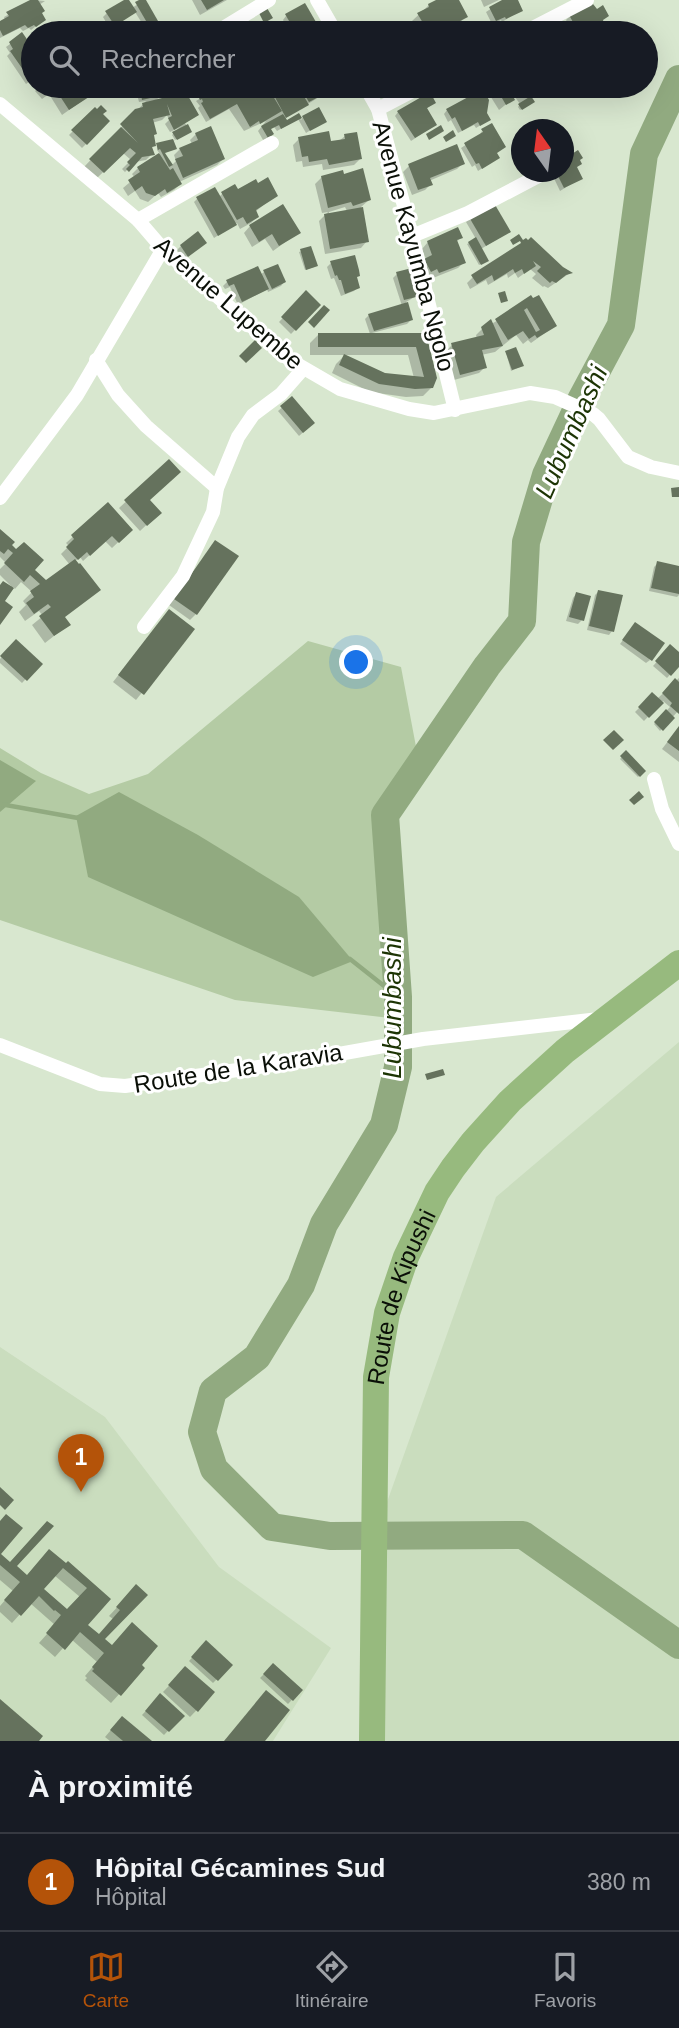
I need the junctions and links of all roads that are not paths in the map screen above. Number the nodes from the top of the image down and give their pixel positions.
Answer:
1 (269, 0) edge
2 (317, 0) edge
3 (587, 0) edge
4 (235, 21) edge
5 (329, 21) edge
6 (546, 21) edge
7 (372, 98) edge
8 (399, 98) edge
9 (0, 104) edge
10 (378, 109) junction
11 (272, 143) dead end
12 (527, 182) edge
13 (138, 220) junction
14 (412, 236) junction
15 (163, 248) junction
16 (96, 360) junction
17 (303, 369) junction
18 (455, 410) junction
19 (679, 473) edge
20 (217, 488) junction
21 (0, 498) edge
22 (144, 627) dead end
23 (654, 779) dead end
24 (679, 844) edge
25 (679, 962) edge
26 (608, 1018) junction
27 (0, 1045) edge
28 (372, 1741) edge

1 - 4 street
2 - 5 street
3 - 6 street
7 - 10 street, Avenue Kayumba Ngolo
8 - 10 street
9 - 13 street, Avenue Lupembe
10 - 14 street, Avenue Kayumba Ngolo
11 - 13 street
12 - 14 street
13 - 15 street, Avenue Lupembe
14 - 18 street, Avenue Kayumba Ngolo
15 - 16 street
15 - 17 street, Avenue Lupembe
16 - 20 street
16 - 21 street
17 - 18 street, Avenue Lupembe
17 - 20 street
18 - 19 street, Avenue Lupembe
20 - 22 street
23 - 24 street
25 - 26 highway, Route de Kipushi
26 - 27 street, Route de la Karavia
26 - 28 highway, Route de Kipushi

